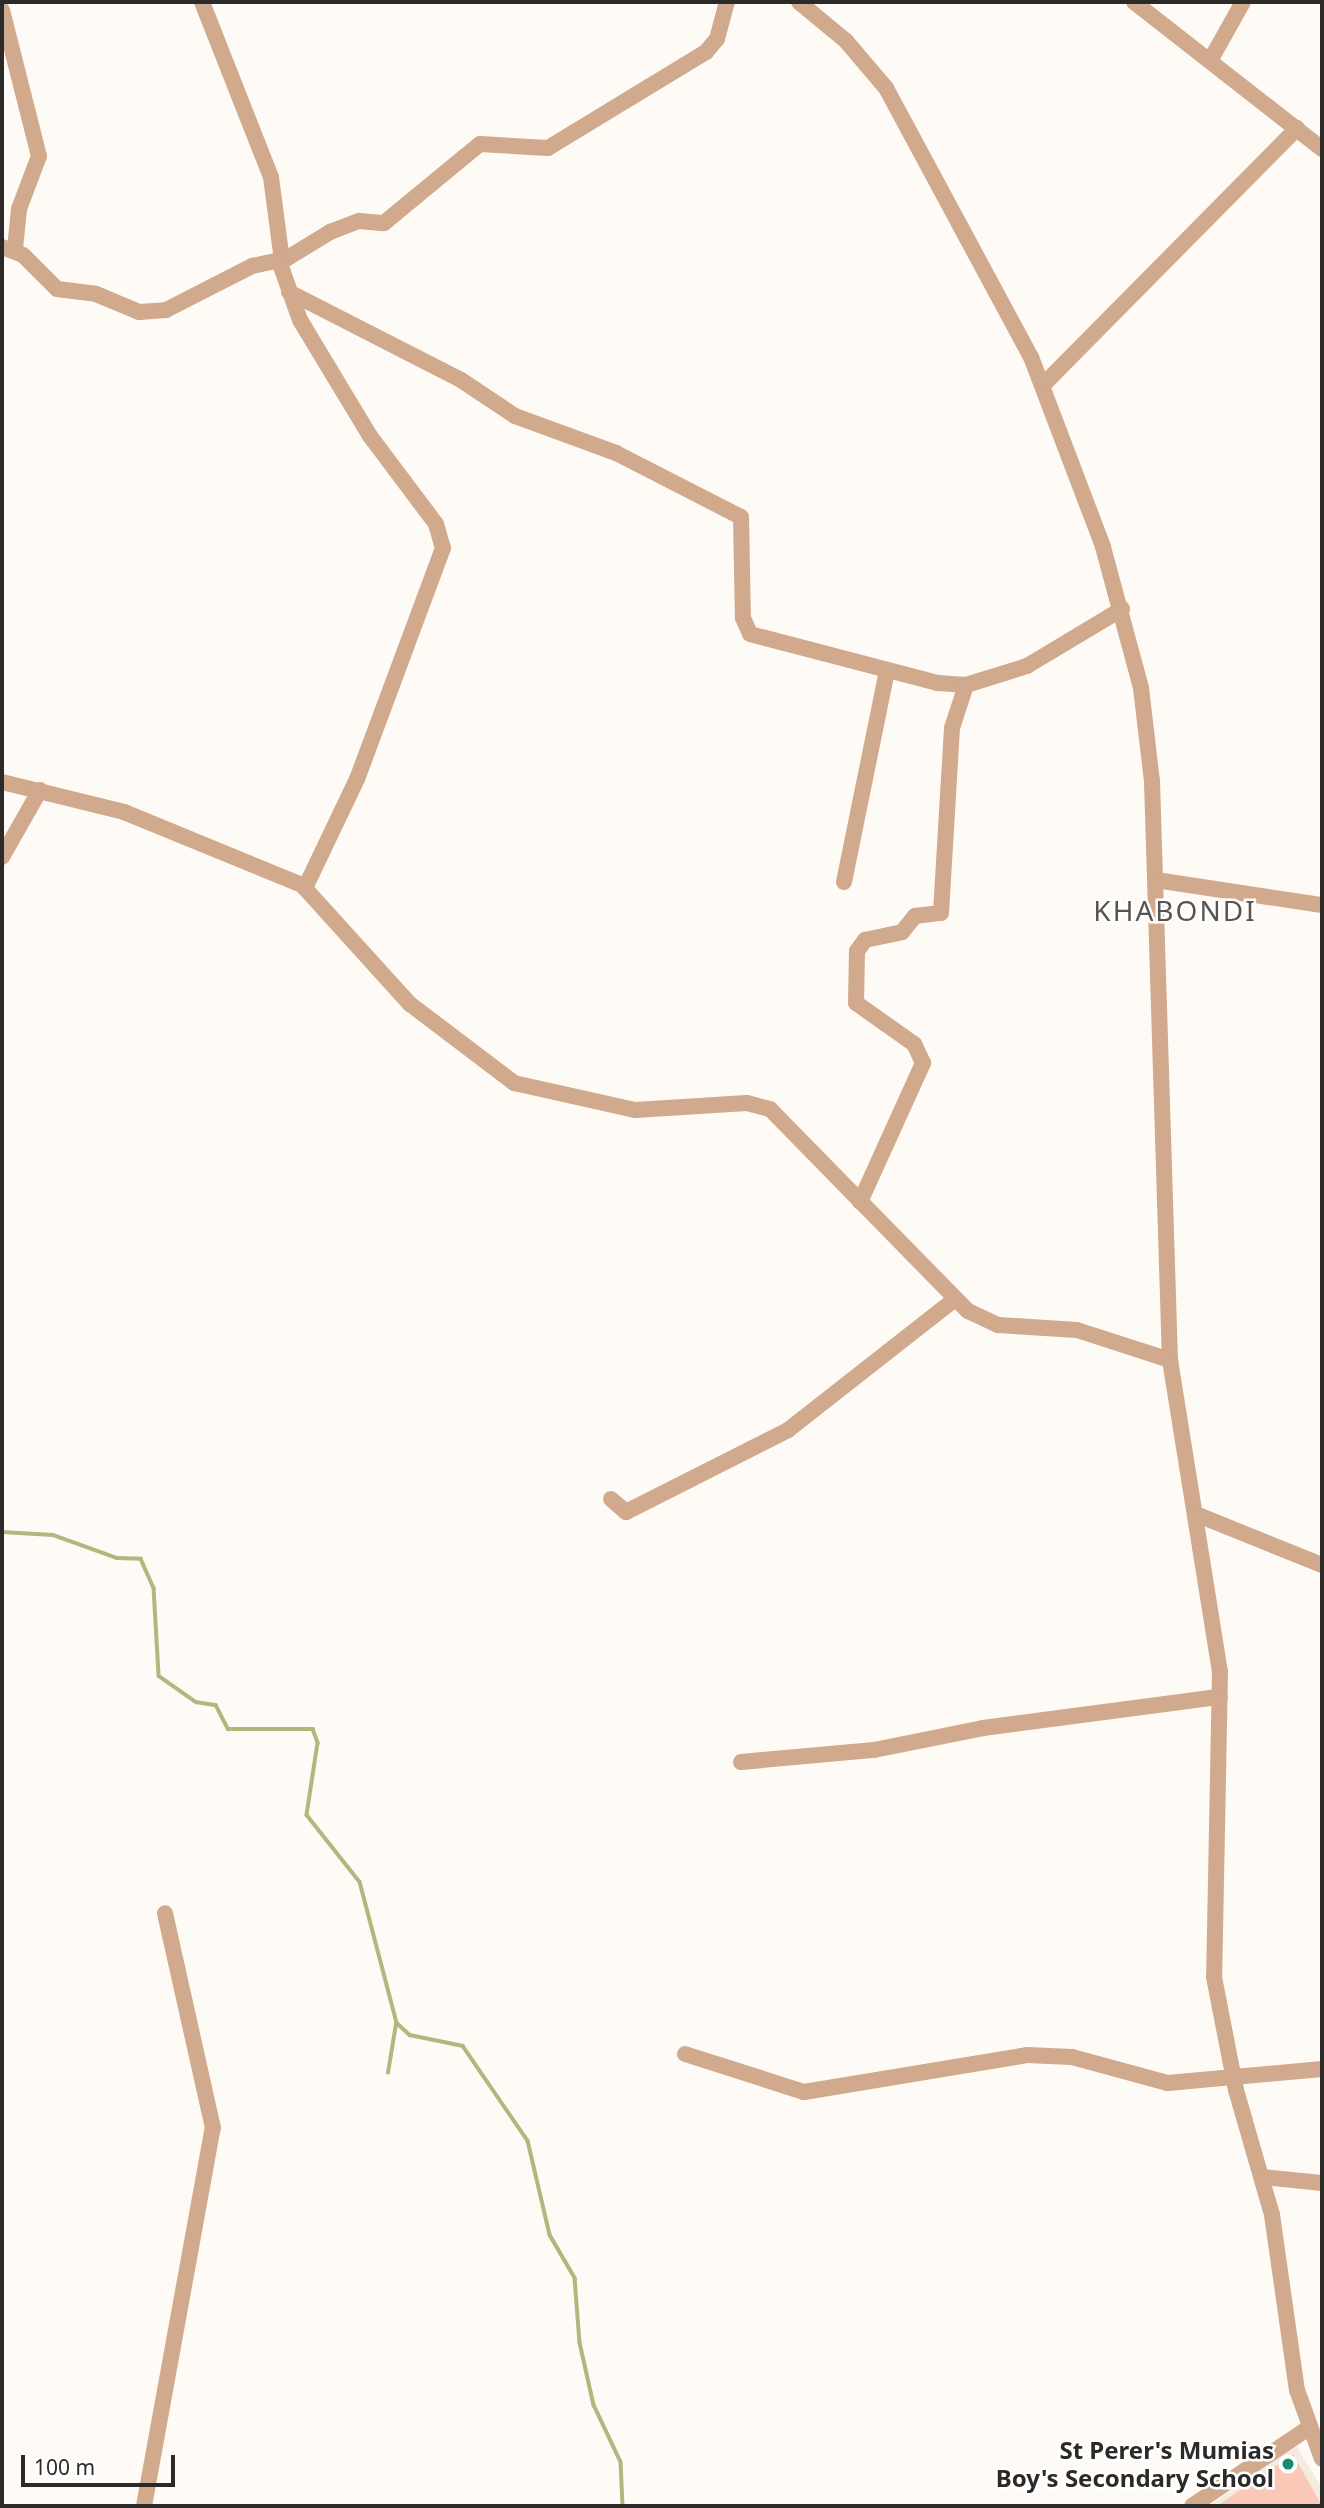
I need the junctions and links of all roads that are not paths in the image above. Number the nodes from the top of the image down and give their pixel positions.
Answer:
1 (202, 2) edge
2 (726, 2) edge
3 (799, 2) edge
4 (1133, 2) edge
5 (1243, 2) edge
6 (2, 10) edge
7 (1211, 59) junction
8 (1297, 128) junction
9 (1322, 149) edge
10 (8, 248) edge
11 (281, 261) junction
12 (289, 292) junction
13 (1044, 384) junction
14 (1122, 609) junction
15 (887, 670) junction
16 (966, 685) junction
17 (2, 782) edge
18 (40, 790) junction
19 (2, 857) edge
20 (1156, 880) junction
21 (844, 882) dead end
22 (305, 888) junction
23 (1322, 905) edge
24 (860, 1202) junction
25 (955, 1299) junction
26 (1170, 1360) junction
27 (611, 1499) dead end
28 (1198, 1515) junction
29 (1322, 1565) edge
30 (1220, 1697) junction
31 (741, 1762) dead end
32 (164, 1913) dead end
33 (685, 2054) dead end
34 (1322, 2069) edge
35 (1233, 2079) junction
36 (1262, 2177) junction
37 (1322, 2183) edge
38 (1307, 2429) junction
39 (1320, 2451) edge
40 (144, 2506) edge
41 (1192, 2506) edge

1 - 11 street
2 - 11 street
3 - 13 street
4 - 7 street
5 - 7 street
6 - 10 street
7 - 8 street
8 - 9 street
8 - 13 street
10 - 11 street
11 - 12 street
12 - 15 street
12 - 22 street
13 - 14 street
14 - 16 street
14 - 20 street
15 - 16 street
15 - 21 street
16 - 24 street
17 - 18 street
18 - 19 street
18 - 22 street
20 - 23 street
20 - 26 street
22 - 24 street
24 - 25 street
25 - 26 street
25 - 27 street
26 - 28 street
28 - 29 street
28 - 30 street
30 - 31 street
30 - 35 street
32 - 40 street
33 - 35 street
34 - 35 street
35 - 36 street
36 - 37 street
36 - 38 street
38 - 39 street
38 - 41 street

